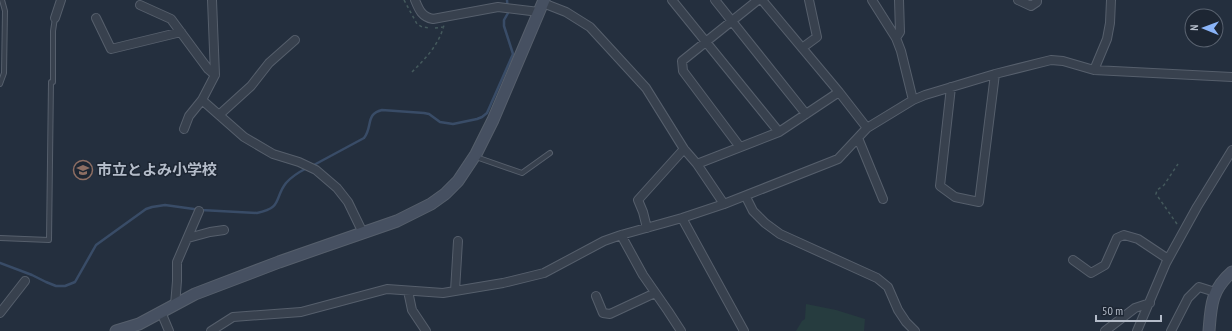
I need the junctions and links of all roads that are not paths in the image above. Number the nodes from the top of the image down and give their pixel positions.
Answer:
1 (2, 0) edge
2 (61, 0) edge
3 (212, 0) edge
4 (415, 0) edge
5 (672, 0) edge
6 (715, 0) edge
7 (758, 0) edge
8 (762, 0) edge
9 (809, 0) edge
10 (872, 0) edge
11 (899, 0) edge
12 (1018, 0) edge
13 (1037, 0) edge
14 (1111, 0) edge
15 (498, 4) edge
16 (140, 5) dead end
17 (542, 5) edge
18 (56, 18) joint
19 (96, 18) dead end
20 (732, 21) junction
21 (181, 32) junction
22 (896, 38) junction
23 (295, 40) dead end
24 (706, 42) junction
25 (802, 48) junction
26 (1094, 70) junction
27 (995, 74) junction
28 (215, 75) junction
29 (1232, 77) edge
30 (0, 84) edge
31 (951, 87) junction
32 (839, 92) junction
33 (202, 100) junction
34 (913, 100) junction
35 (806, 114) junction
36 (219, 115) junction
37 (867, 128) junction
38 (184, 129) dead end
39 (779, 132) junction
40 (858, 138) junction
41 (740, 147) junction
42 (684, 149) junction
43 (1232, 150) edge
44 (550, 153) dead end
45 (474, 157) junction
46 (697, 164) junction
47 (746, 197) junction
48 (883, 199) dead end
49 (724, 204) junction
50 (199, 211) dead end
51 (682, 218) junction
52 (647, 228) junction
53 (224, 230) dead end
54 (363, 233) junction
55 (621, 235) junction
56 (0, 238) edge
57 (188, 238) junction
58 (458, 241) dead end
59 (1168, 259) junction
60 (1073, 260) dead end
61 (1232, 272) edge
62 (25, 281) dead end
63 (408, 291) junction
64 (455, 291) junction
65 (1215, 292) junction
66 (655, 293) junction
67 (596, 296) dead end
68 (1150, 303) junction
69 (175, 304) junction
70 (161, 312) junction
71 (0, 313) edge
72 (116, 331) edge
73 (169, 331) edge
74 (212, 331) edge
75 (426, 331) edge
76 (681, 331) edge
77 (744, 331) edge
78 (915, 331) edge
79 (1105, 331) edge
80 (1137, 331) edge
81 (1171, 331) edge
82 (1209, 331) edge

1 - 30 lane
2 - 18 street
3 - 28 street
4 - 15 street
5 - 24 street
6 - 20 street
7 - 20 street
8 - 25 street
9 - 25 street
10 - 22 street
11 - 22 street
12 - 13 street
14 - 26 street
15 - 17 street
16 - 21 street
17 - 42 street
17 - 45 street
18 - 56 lane
19 - 21 street
20 - 24 street
20 - 35 street
21 - 28 street
22 - 34 street
23 - 36 street
24 - 39 street
24 - 41 street
25 - 32 street
26 - 27 street
26 - 29 street
27 - 31 street
27 - 31 street
28 - 33 street
31 - 34 street
32 - 35 street
32 - 37 street
33 - 36 street
33 - 38 street
34 - 37 street
35 - 39 street
36 - 54 street
37 - 40 street
39 - 41 street
40 - 47 street
40 - 48 street
41 - 46 street
42 - 46 street
42 - 52 street
43 - 59 street
44 - 45 lane
45 - 54 street
46 - 49 street
47 - 49 street
47 - 78 street
49 - 51 street
50 - 57 street
51 - 52 street
51 - 77 street
52 - 55 street
53 - 57 street
54 - 69 street
55 - 64 street
55 - 66 street
57 - 69 street
58 - 64 street
59 - 60 street
59 - 68 street
61 - 65 street
62 - 71 street
63 - 64 street
63 - 74 street
63 - 75 street
65 - 81 street
65 - 82 street
66 - 67 street
66 - 76 street
68 - 79 street
68 - 80 street
69 - 70 street
70 - 72 street
70 - 73 street

